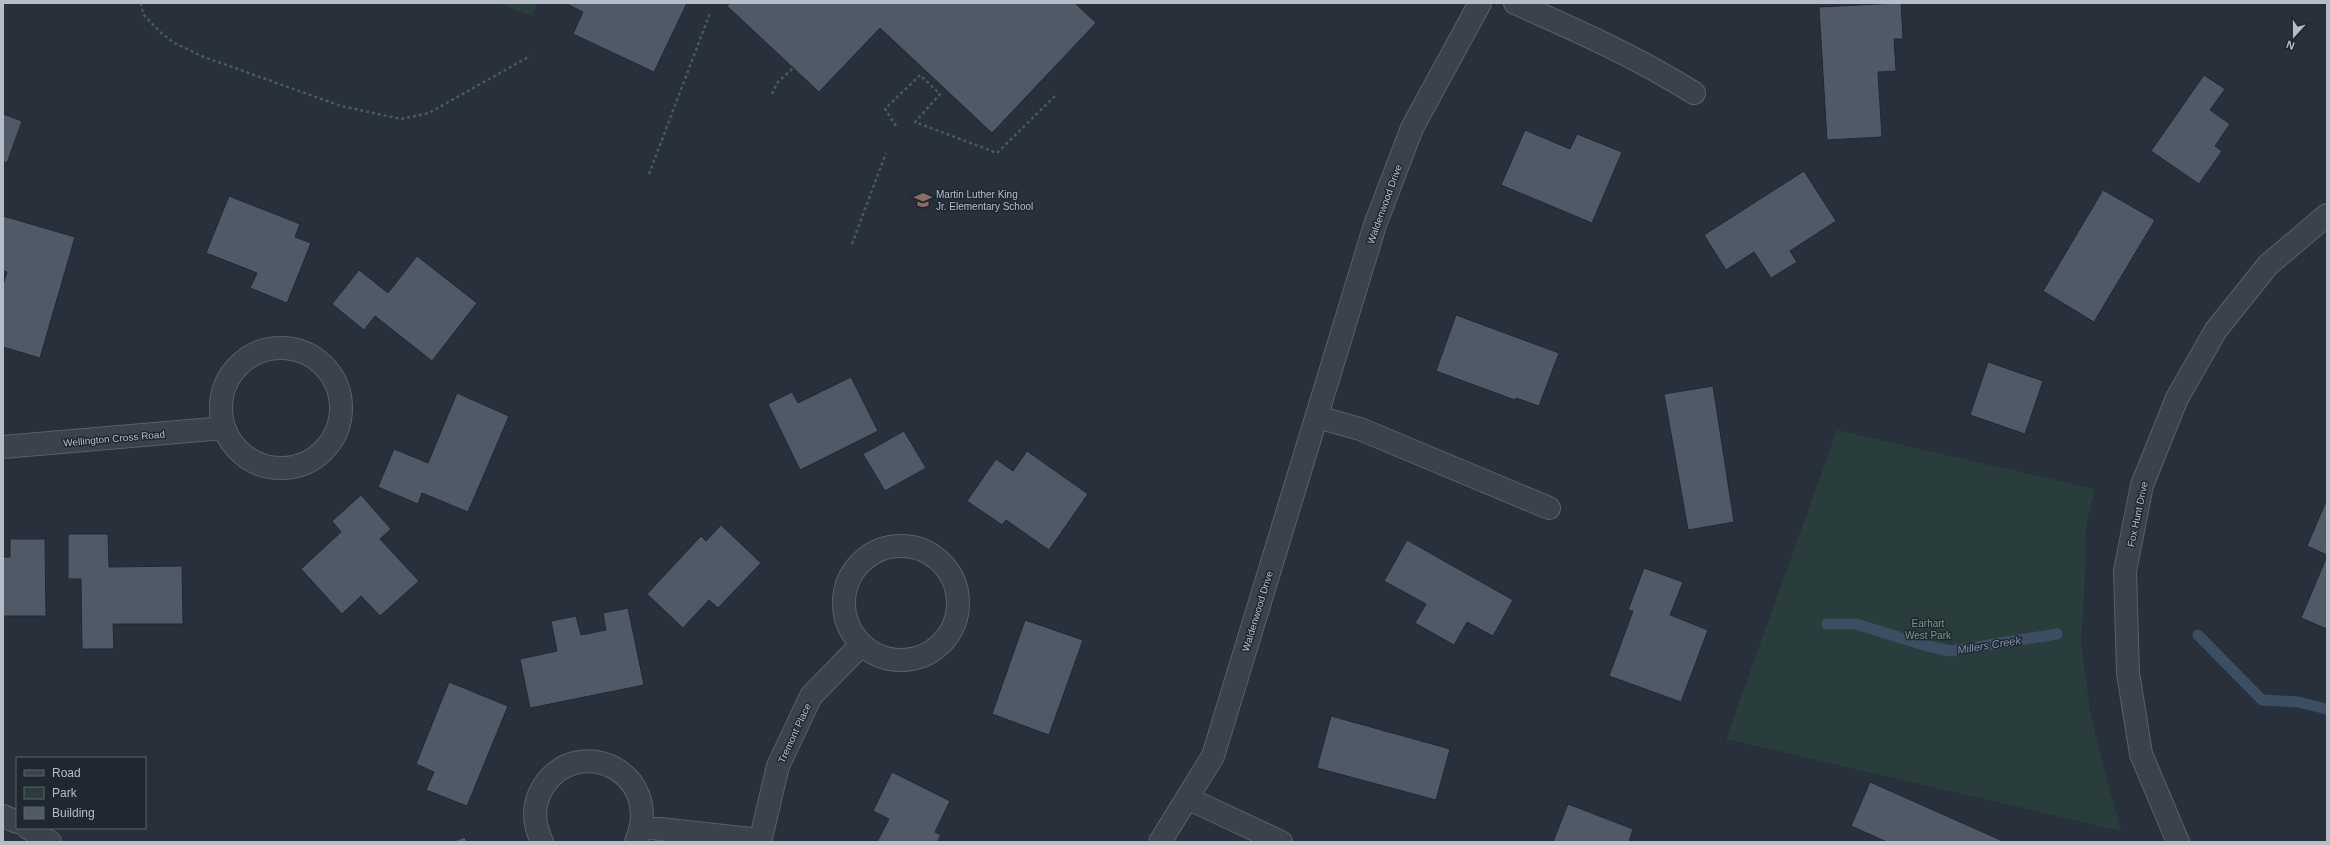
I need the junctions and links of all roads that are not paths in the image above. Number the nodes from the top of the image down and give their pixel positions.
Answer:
1 (1480, 3) edge
2 (1515, 3) edge
3 (1694, 93) dead end
4 (2327, 216) edge
5 (1317, 418) junction
6 (224, 428) junction
7 (3, 447) edge
8 (1549, 508) dead end
9 (861, 645) junction
10 (1187, 798) junction
11 (3, 816) edge
12 (16, 822) edge
13 (30, 829) edge
14 (639, 835) edge
15 (760, 841) edge
16 (50, 842) edge
17 (542, 842) edge
18 (1160, 842) edge
19 (1282, 842) edge
20 (2178, 842) edge

1 - 5 street, Waldenwood Drive
2 - 3 street
4 - 20 street, Fox Hunt Drive
5 - 8 street
5 - 10 street, Waldenwood Drive
6 - 6 street
6 - 7 street, Wellington Cross Road
9 - 9 street
9 - 15 street, Tremont Place
10 - 18 street, Waldenwood Drive
10 - 19 street
11 - 12 street
13 - 16 street
14 - 15 street, Tremont Place
14 - 17 street, Tremont Place

